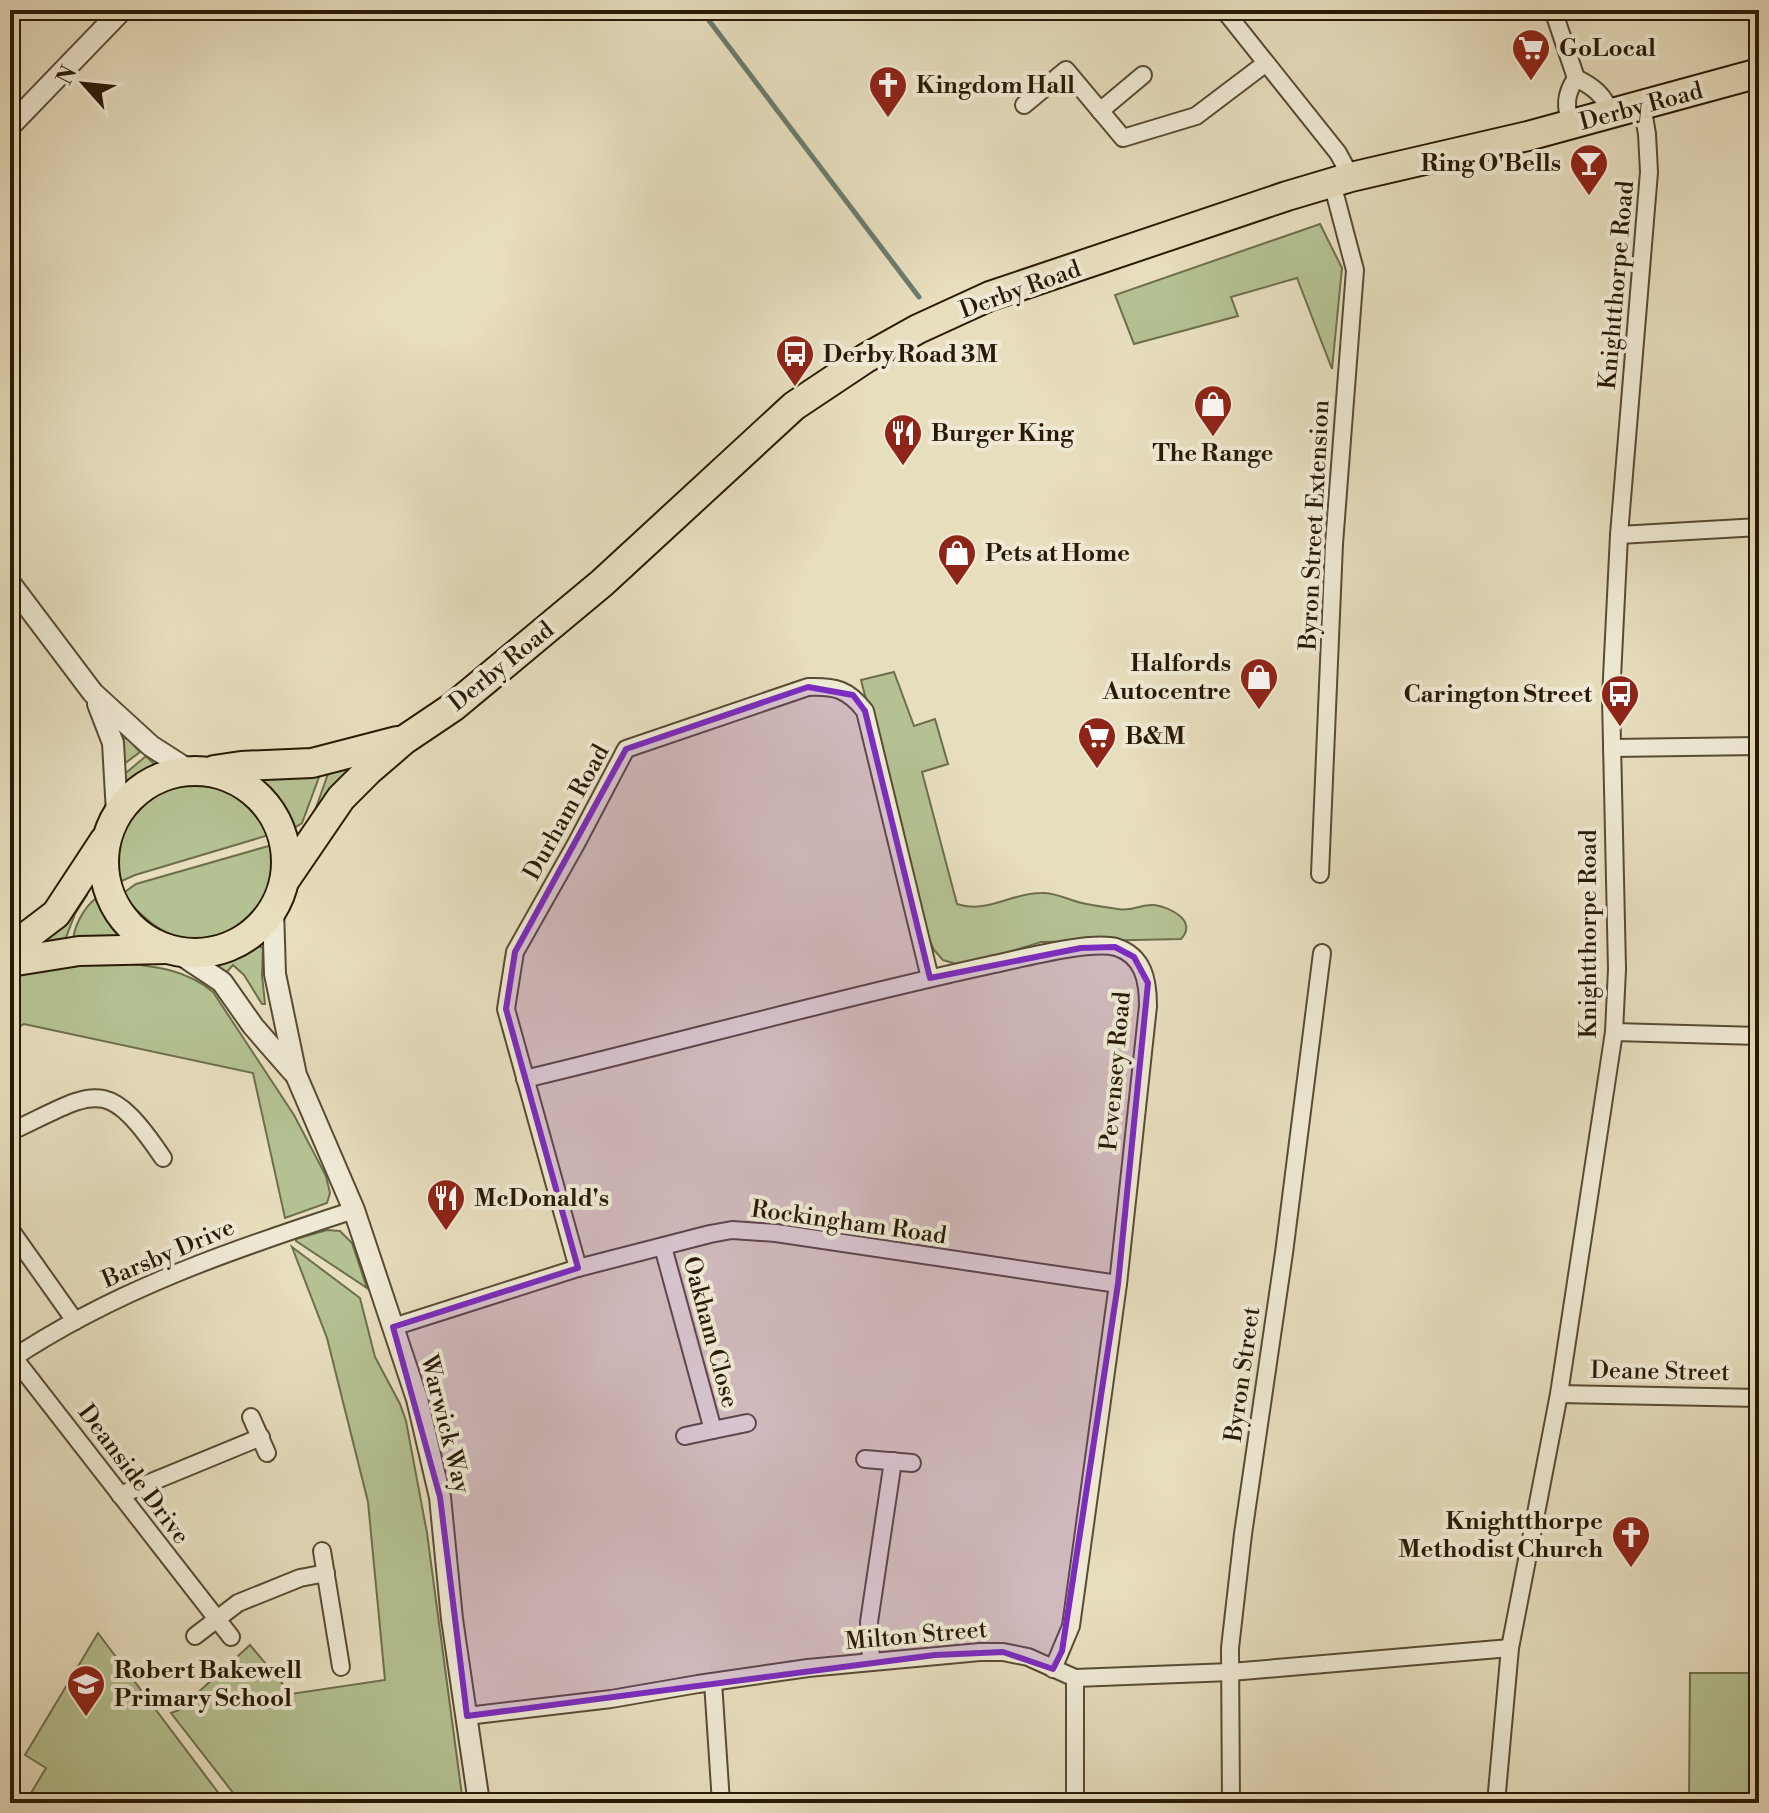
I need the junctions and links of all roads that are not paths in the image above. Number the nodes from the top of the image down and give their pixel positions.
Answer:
1 (122, 10) edge
2 (1224, 10) edge
3 (1553, 10) edge
4 (1266, 63) junction
5 (1759, 73) edge
6 (1143, 75) dead end
7 (1576, 78) junction
8 (1024, 105) dead end
9 (1642, 105) junction
10 (1100, 111) junction
11 (1611, 114) junction
12 (1571, 125) junction
13 (10, 126) edge
14 (1342, 180) junction
15 (1759, 527) edge
16 (1619, 535) junction
17 (10, 583) edge
18 (93, 693) junction
19 (404, 740) junction
20 (1759, 746) edge
21 (1612, 748) junction
22 (198, 771) junction
23 (117, 813) junction
24 (105, 841) junction
25 (1320, 874) dead end
26 (285, 880) junction
27 (273, 909) junction
28 (10, 949) edge
29 (172, 950) junction
30 (1322, 953) dead end
31 (10, 962) edge
32 (930, 978) junction
33 (1614, 1032) junction
34 (1759, 1036) edge
35 (296, 1075) junction
36 (525, 1079) junction
37 (10, 1132) edge
38 (162, 1147) dead end
39 (354, 1210) junction
40 (10, 1229) edge
41 (663, 1247) junction
42 (578, 1268) junction
43 (1118, 1284) junction
44 (75, 1321) junction
45 (393, 1327) junction
46 (12, 1359) edge
47 (1559, 1394) junction
48 (1759, 1398) edge
49 (251, 1417) dead end
50 (747, 1423) dead end
51 (713, 1430) junction
52 (685, 1436) dead end
53 (865, 1459) dead end
54 (893, 1461) junction
55 (912, 1463) dead end
56 (120, 1495) junction
57 (322, 1551) dead end
58 (326, 1573) junction
59 (216, 1620) junction
60 (195, 1636) dead end
61 (231, 1637) dead end
62 (1510, 1648) junction
63 (871, 1662) junction
64 (341, 1667) dead end
65 (1053, 1669) junction
66 (1231, 1672) junction
67 (1075, 1678) junction
68 (713, 1682) junction
69 (467, 1716) junction
70 (479, 1803) edge
71 (721, 1803) edge
72 (1075, 1803) edge
73 (1231, 1803) edge
74 (1496, 1803) edge

1 - 13 street
2 - 4 street, Byron Street Extension
3 - 7 street
4 - 10 street
4 - 14 street, Byron Street Extension
5 - 9 highway, Derby Road
6 - 10 street
7 - 11 street
7 - 12 street
8 - 10 street
9 - 11 highway, Derby Road
9 - 16 street, Knightthorpe Road
11 - 12 highway, Derby Road
12 - 14 highway, Derby Road
14 - 19 highway, Derby Road
14 - 25 street, Byron Street Extension
15 - 16 street
16 - 21 street, Knightthorpe Road
17 - 18 street
18 - 22 street
18 - 23 street
19 - 22 highway, Derby Road
19 - 26 highway, Derby Road
20 - 21 street
21 - 33 street, Knightthorpe Road
22 - 23 highway
22 - 26 highway
23 - 24 highway
24 - 28 highway
24 - 29 highway
26 - 27 highway
27 - 29 highway
27 - 35 street, Warwick Way
29 - 31 highway
29 - 35 street, Warwick Way
30 - 66 street, Byron Street
32 - 36 street, Pevensey Road
32 - 36 street, Durham Road
32 - 43 street, Pevensey Road
33 - 34 street
33 - 47 street, Knightthorpe Road
35 - 39 street, Warwick Way
36 - 42 street, Durham Road
37 - 38 street
39 - 44 street, Barsby Drive
39 - 45 street, Warwick Way
40 - 44 street
41 - 42 street, Rockingham Road
41 - 43 street, Rockingham Road
41 - 51 street, Oakham Close
42 - 45 street, Rockingham Road
43 - 65 street, Pevensey Road
44 - 46 street, Barsby Drive
45 - 69 street, Warwick Way
46 - 56 street, Deanside Drive
47 - 48 street, Deane Street
47 - 62 street, Knightthorpe Road
49 - 56 street
50 - 51 street, Oakham Close
51 - 52 street, Oakham Close
53 - 54 street
54 - 55 street
54 - 63 street
56 - 59 street, Deanside Drive
57 - 58 street
58 - 59 street
58 - 64 street
59 - 60 street
59 - 61 street, Deanside Drive
62 - 66 street, Milton Street
62 - 74 street, Knightthorpe Road
63 - 65 street, Milton Street
63 - 68 street, Milton Street
65 - 67 street, Milton Street
66 - 67 street, Milton Street
66 - 73 street, Byron Street
67 - 72 street
68 - 69 street, Milton Street
68 - 71 street
69 - 70 street, Warwick Way

